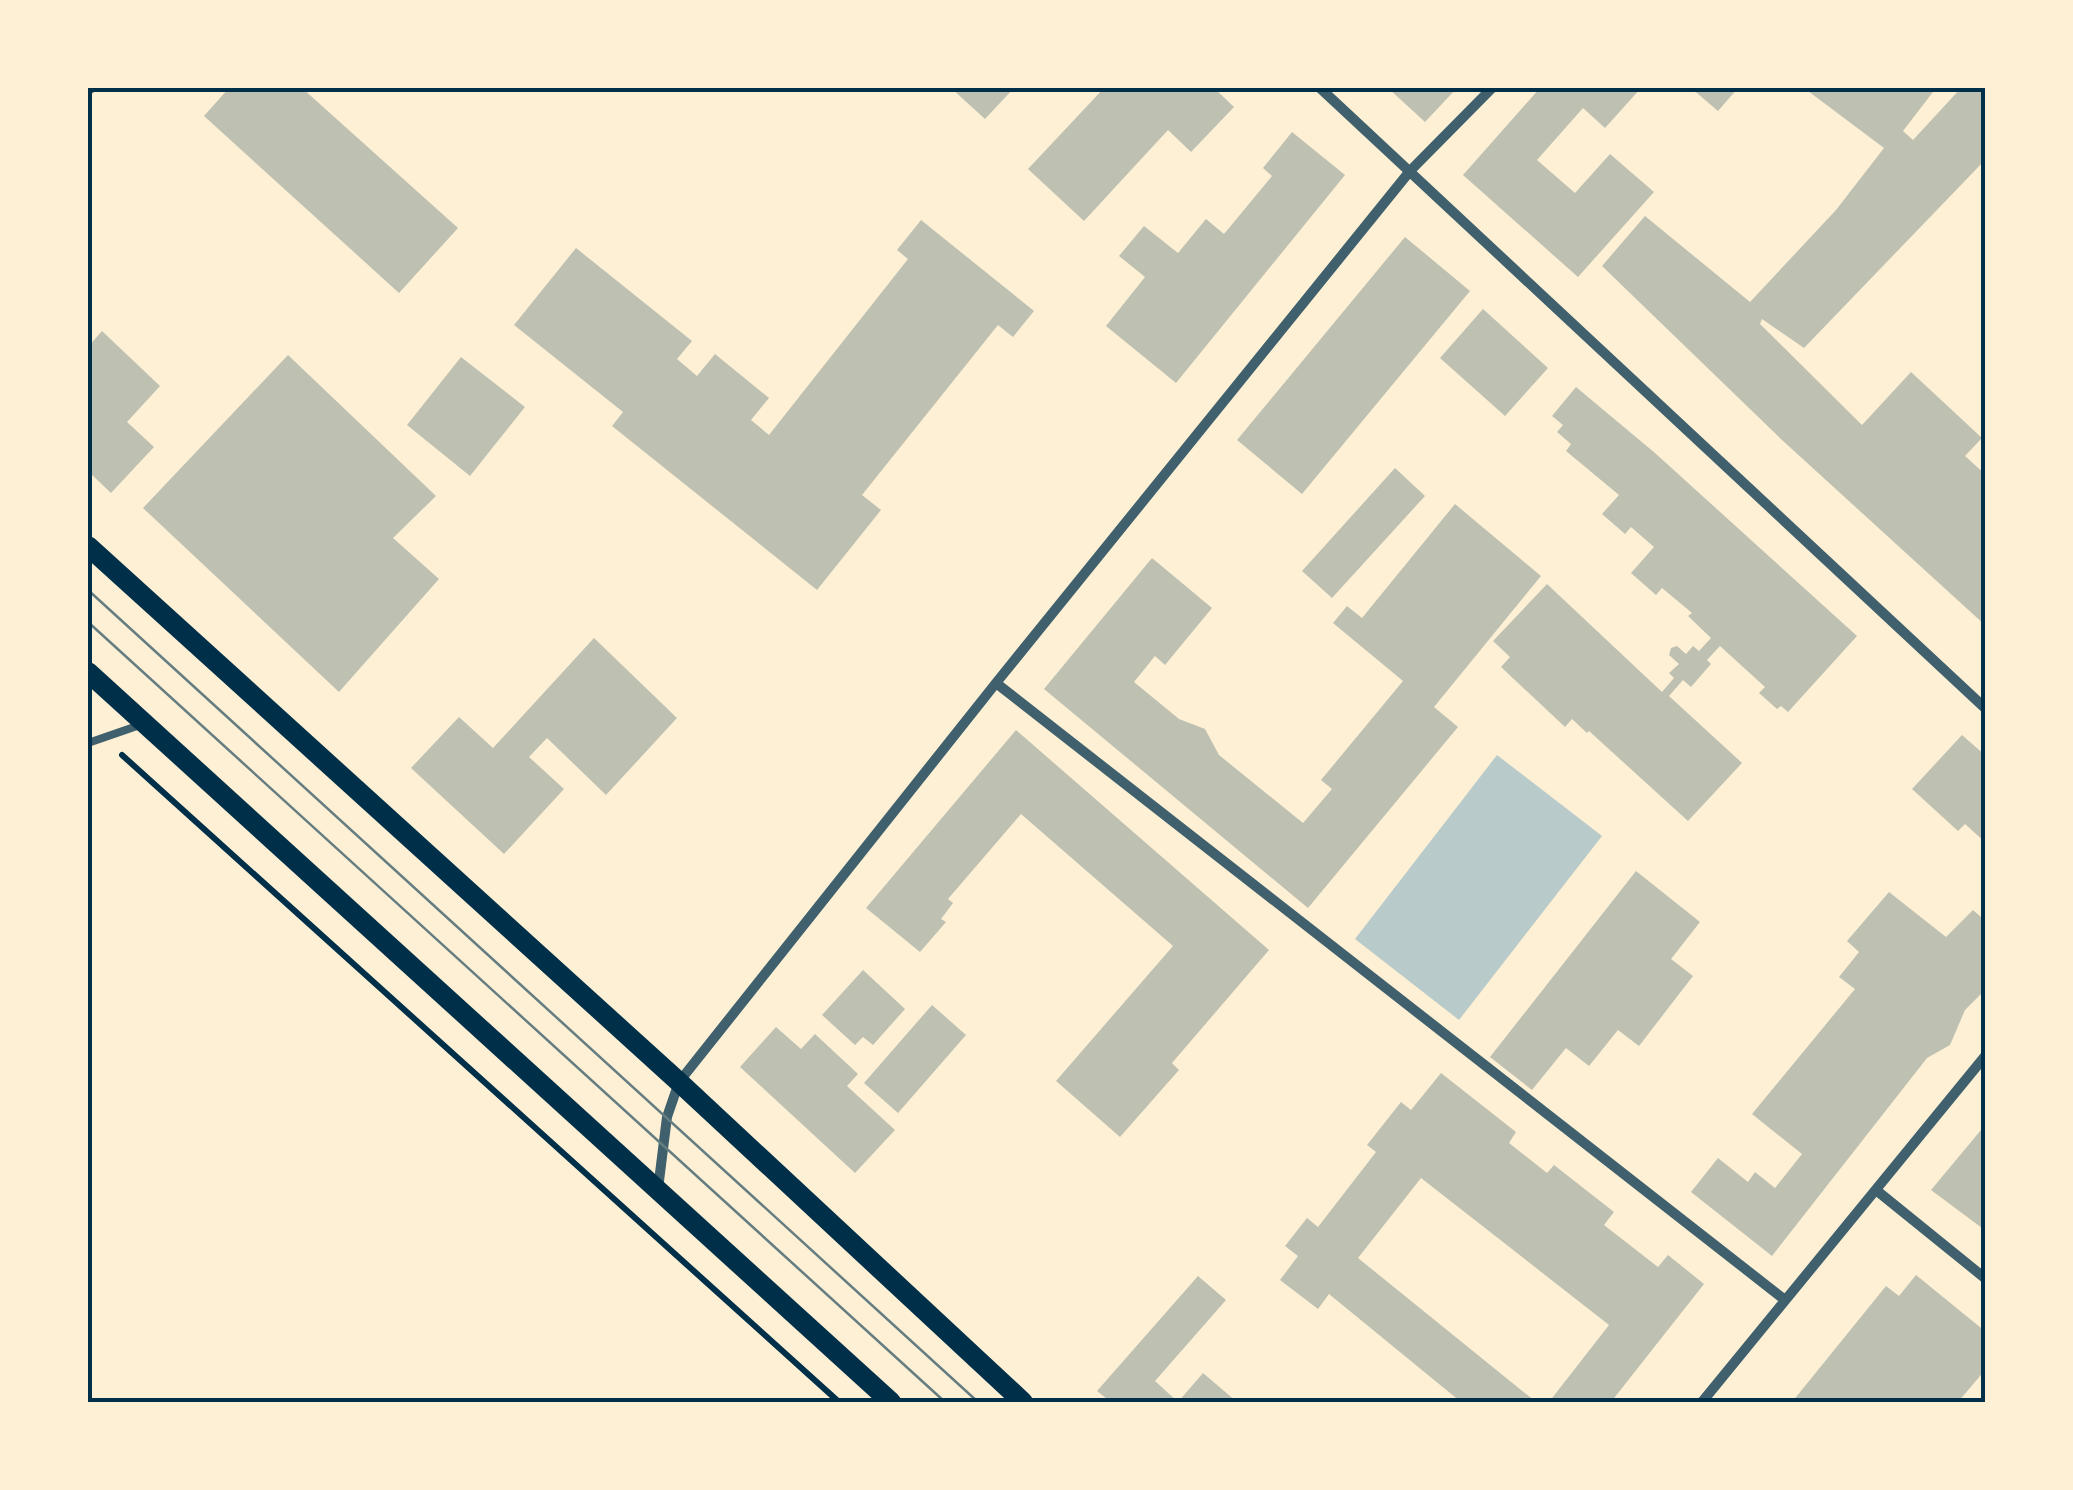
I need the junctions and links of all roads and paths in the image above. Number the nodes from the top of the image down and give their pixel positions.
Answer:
1 (1320, 88) edge
2 (1492, 88) edge
3 (1410, 171) junction
4 (88, 546) edge
5 (88, 672) edge
6 (996, 683) junction
7 (1986, 709) edge
8 (144, 724) junction
9 (102, 738) junction
10 (88, 743) edge
11 (1986, 1055) edge
12 (679, 1082) junction
13 (658, 1190) junction
14 (1876, 1190) junction
15 (1986, 1278) edge
16 (1785, 1300) junction
17 (839, 1402) edge
18 (891, 1402) edge
19 (1023, 1402) edge
20 (1702, 1402) edge

1 - 3 street
2 - 3 street
3 - 6 street
3 - 7 street
4 - 12 main road
5 - 8 main road
6 - 12 street
6 - 16 street
8 - 9 lane
8 - 13 main road
9 - 10 lane
9 - 17 path
11 - 14 street
12 - 13 street
12 - 19 main road
13 - 18 main road
14 - 15 street
14 - 16 street
16 - 20 street

